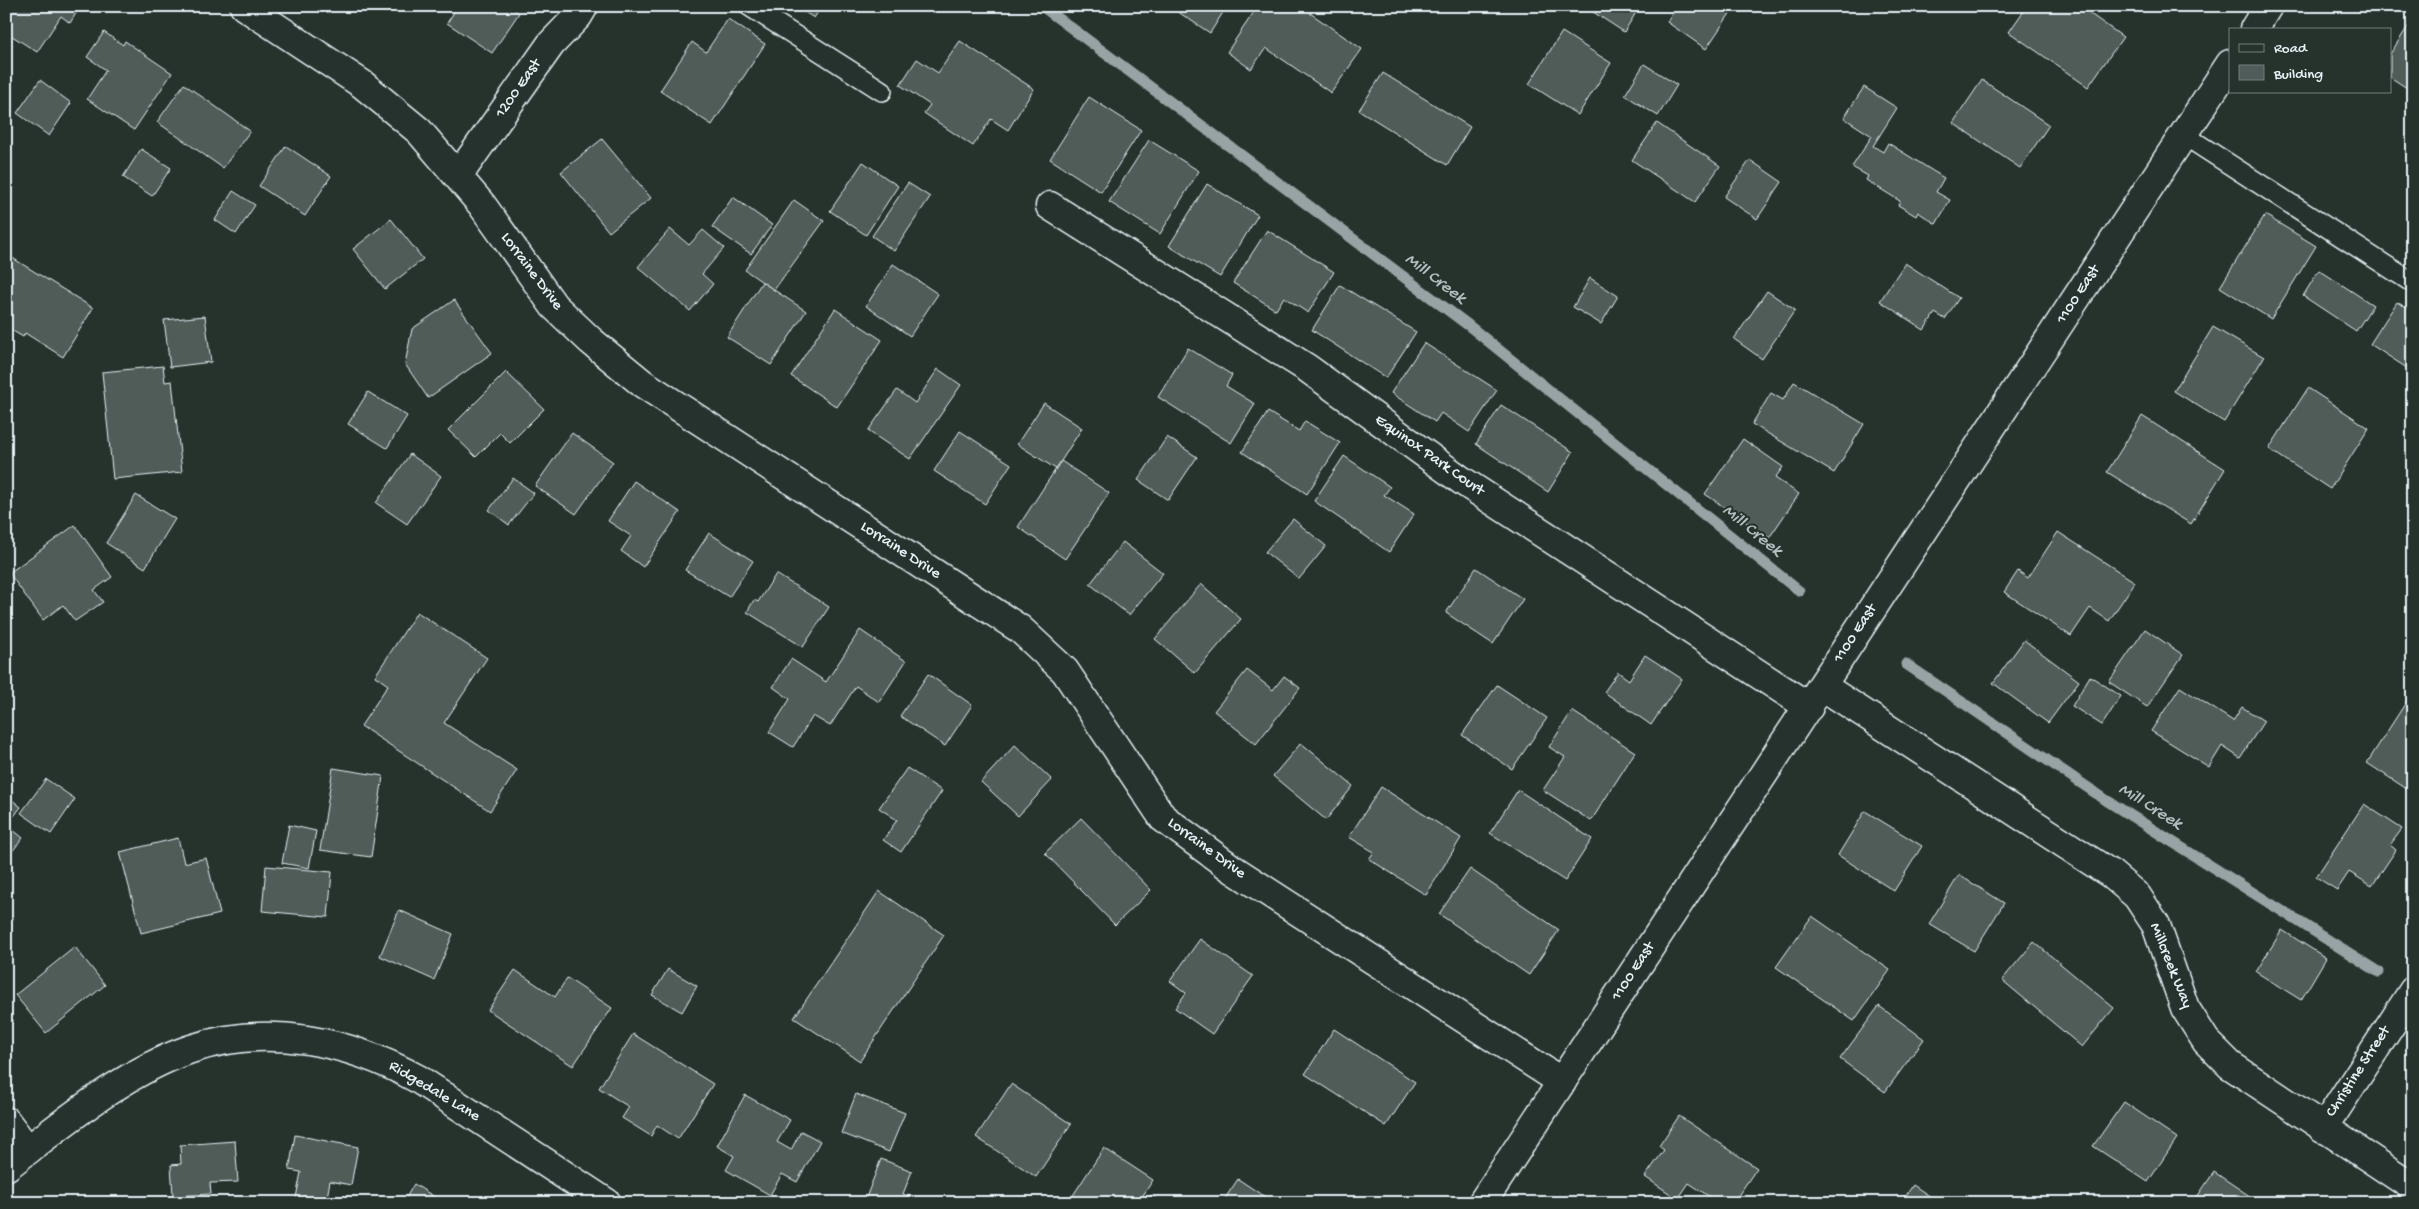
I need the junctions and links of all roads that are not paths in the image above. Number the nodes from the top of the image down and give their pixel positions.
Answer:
1 (244, 6) edge
2 (584, 6) edge
3 (749, 6) edge
4 (2268, 6) edge
5 (2255, 28) edge
6 (2229, 66) edge
7 (882, 91) dead end
8 (2184, 134) junction
9 (458, 176) junction
10 (1050, 206) dead end
11 (2413, 282) edge
12 (1815, 697) junction
13 (2413, 991) edge
14 (1562, 1082) junction
15 (6, 1121) edge
16 (2323, 1129) junction
17 (28, 1150) junction
18 (6, 1167) edge
19 (2413, 1187) edge
20 (607, 1203) edge
21 (1482, 1203) edge

1 - 9 street, Lorraine Drive
2 - 9 street, 1200 East
3 - 7 lane
4 - 5 street
6 - 8 street, 1100 East
8 - 11 lane
8 - 12 street, 1100 East
9 - 14 street, Lorraine Drive
10 - 12 street, Equinox Park Court
12 - 14 street, 1100 East
12 - 16 street, Millcreek Way
13 - 16 street, Christine Street
14 - 21 street, 1100 East
15 - 17 street
16 - 19 street, Millcreek Way
17 - 18 street, Ridgedale Lane
17 - 20 street, Ridgedale Lane

